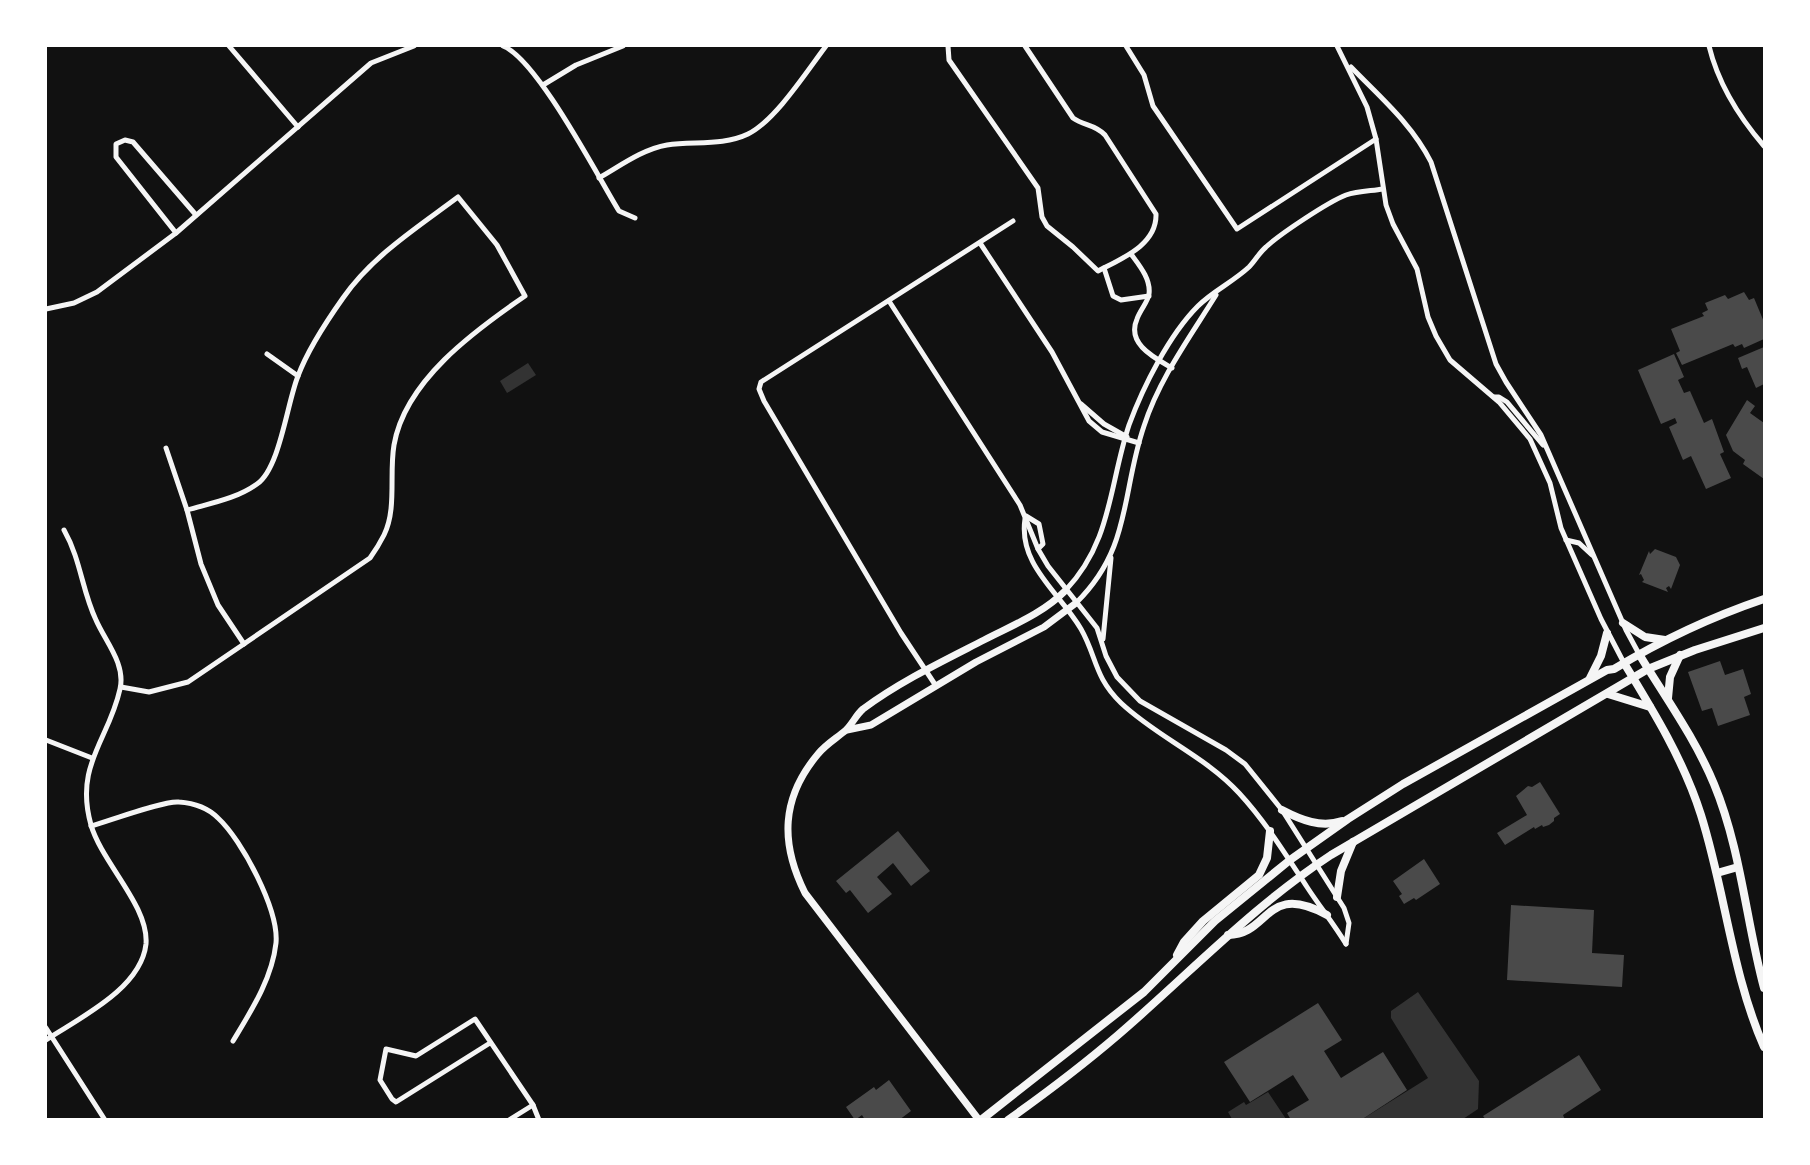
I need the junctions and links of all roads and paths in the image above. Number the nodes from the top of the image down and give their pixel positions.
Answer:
1 (229, 46) edge
2 (404, 46) edge
3 (414, 46) edge
4 (503, 46) edge
5 (623, 46) edge
6 (826, 46) edge
7 (948, 46) edge
8 (1025, 46) edge
9 (1126, 46) edge
10 (1337, 46) edge
11 (1709, 46) edge
12 (1346, 62) junction
13 (543, 85) junction
14 (298, 127) junction
15 (1376, 139) junction
16 (1765, 146) edge
17 (599, 178) junction
18 (1383, 190) junction
19 (196, 215) junction
20 (635, 218) dead end
21 (1013, 221) dead end
22 (176, 233) junction
23 (980, 243) junction
24 (1131, 254) junction
25 (1104, 268) junction
26 (1219, 291) junction
27 (1149, 296) junction
28 (889, 302) junction
29 (46, 309) edge
30 (267, 354) dead end
31 (1160, 361) junction
32 (1172, 368) junction
33 (298, 376) junction
34 (1493, 397) junction
35 (1126, 438) junction
36 (1139, 443) junction
37 (166, 448) dead end
38 (1549, 453) junction
39 (187, 510) junction
40 (1026, 516) junction
41 (65, 530) dead end
42 (1566, 540) junction
43 (1111, 554) junction
44 (1600, 566) junction
45 (1065, 591) junction
46 (1058, 598) junction
47 (1765, 599) edge
48 (1076, 603) junction
49 (1068, 611) junction
50 (1623, 623) junction
51 (1765, 628) edge
52 (1608, 633) junction
53 (1665, 640) junction
54 (244, 644) junction
55 (1103, 646) junction
56 (1639, 654) junction
57 (1681, 655) junction
58 (1624, 663) junction
59 (1648, 670) junction
60 (926, 671) junction
61 (1633, 678) junction
62 (1587, 682) junction
63 (936, 686) junction
64 (121, 687) junction
65 (1608, 694) junction
66 (1668, 702) junction
67 (1650, 707) junction
68 (846, 730) junction
69 (46, 740) edge
70 (92, 758) junction
71 (1282, 810) junction
72 (1348, 819) junction
73 (91, 826) junction
74 (1270, 831) junction
75 (1353, 842) junction
76 (1307, 849) junction
77 (1290, 860) junction
78 (1316, 864) junction
79 (1738, 867) junction
80 (1717, 873) junction
81 (1300, 876) junction
82 (1337, 897) junction
83 (1327, 915) junction
84 (1228, 935) junction
85 (1169, 968) junction
86 (1765, 988) edge
87 (46, 1028) edge
88 (48, 1038) edge
89 (233, 1041) dead end
90 (490, 1043) junction
91 (1765, 1047) edge
92 (533, 1105) junction
93 (105, 1119) edge
94 (509, 1119) edge
95 (539, 1119) edge
96 (980, 1119) edge
97 (1007, 1119) edge

1 - 14 street
2 - 3 street
2 - 14 street
4 - 13 street
5 - 13 street
6 - 17 street
7 - 25 street
8 - 24 street
9 - 15 street
10 - 12 street
11 - 16 street
12 - 15 street
12 - 38 street
13 - 17 street
14 - 19 street
15 - 18 street
17 - 20 street
18 - 26 street
18 - 34 street
19 - 22 street
19 - 22 street
21 - 23 street
22 - 29 street
23 - 28 street
23 - 35 street
24 - 25 street
24 - 27 street
25 - 27 street
26 - 31 street
26 - 32 street
27 - 31 street
28 - 40 street
28 - 60 street
30 - 33 street
31 - 32 street
31 - 35 street
32 - 36 street
33 - 39 street
33 - 54 street
34 - 38 street
34 - 42 street
35 - 36 street
35 - 45 street
36 - 43 street
37 - 39 street
38 - 44 street
39 - 54 street
40 - 45 street
40 - 46 street
41 - 64 street
42 - 44 street
42 - 52 street
43 - 48 street
43 - 55 street
44 - 50 street
45 - 46 street
45 - 48 street
46 - 49 street
46 - 60 street
47 - 53 main road
48 - 49 street
48 - 55 street
49 - 63 street
49 - 74 street
50 - 53 main road
50 - 56 street
51 - 57 main road
52 - 58 street
52 - 62 main road
53 - 56 main road
54 - 64 street
55 - 71 street
56 - 58 main road
56 - 59 main road
57 - 59 main road
57 - 66 main road
58 - 61 main road
58 - 62 main road
59 - 61 main road
59 - 66 main road
60 - 63 street
60 - 68 street
61 - 65 main road
61 - 67 main road
62 - 72 main road
63 - 68 street
64 - 70 street
65 - 67 main road
65 - 75 main road
66 - 79 main road
67 - 80 main road
68 - 96 street
69 - 70 street
70 - 73 street
71 - 72 main road
71 - 76 street
72 - 76 main road
73 - 88 street
73 - 89 street
74 - 77 street
74 - 85 main road
75 - 78 main road
75 - 82 main road
76 - 77 main road
76 - 78 street
77 - 81 street
77 - 85 main road
78 - 81 main road
78 - 82 street
79 - 80 main road
79 - 86 main road
80 - 91 main road
81 - 83 street
81 - 84 main road
82 - 83 street
83 - 84 main road
84 - 97 main road
85 - 96 main road
87 - 88 street
88 - 93 street
90 - 90 street
90 - 92 street
92 - 94 street
92 - 95 street

